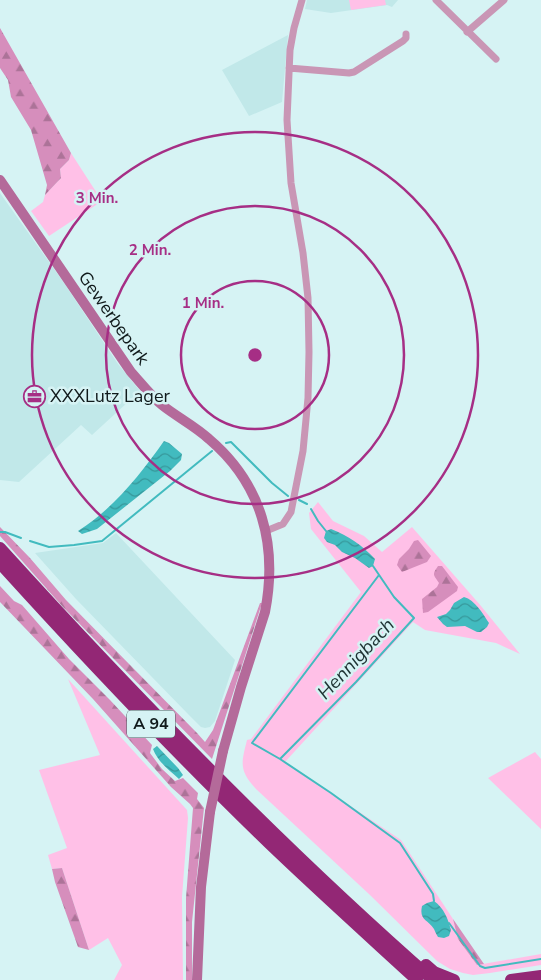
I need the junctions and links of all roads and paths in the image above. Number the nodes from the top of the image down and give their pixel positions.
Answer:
1 (302, 0) edge
2 (436, 0) edge
3 (504, 0) edge
4 (467, 32) junction
5 (406, 34) dead end
6 (496, 59) dead end
7 (289, 68) junction
8 (0, 180) edge
9 (266, 531) junction
10 (0, 548) edge
11 (0, 563) edge
12 (402, 952) junction
13 (541, 976) edge
14 (197, 980) edge
15 (417, 980) edge
16 (433, 980) edge
17 (454, 980) edge
18 (511, 980) edge

1 - 7 street
2 - 4 street
3 - 4 street
4 - 6 street
5 - 7 street
7 - 9 street
8 - 9 street, Gewerbepark
9 - 14 street, Gewerbepark, bridge
10 - 12 highway, A 94
11 - 15 highway, A 94
12 - 16 highway, A 94
12 - 17 highway
13 - 18 highway

